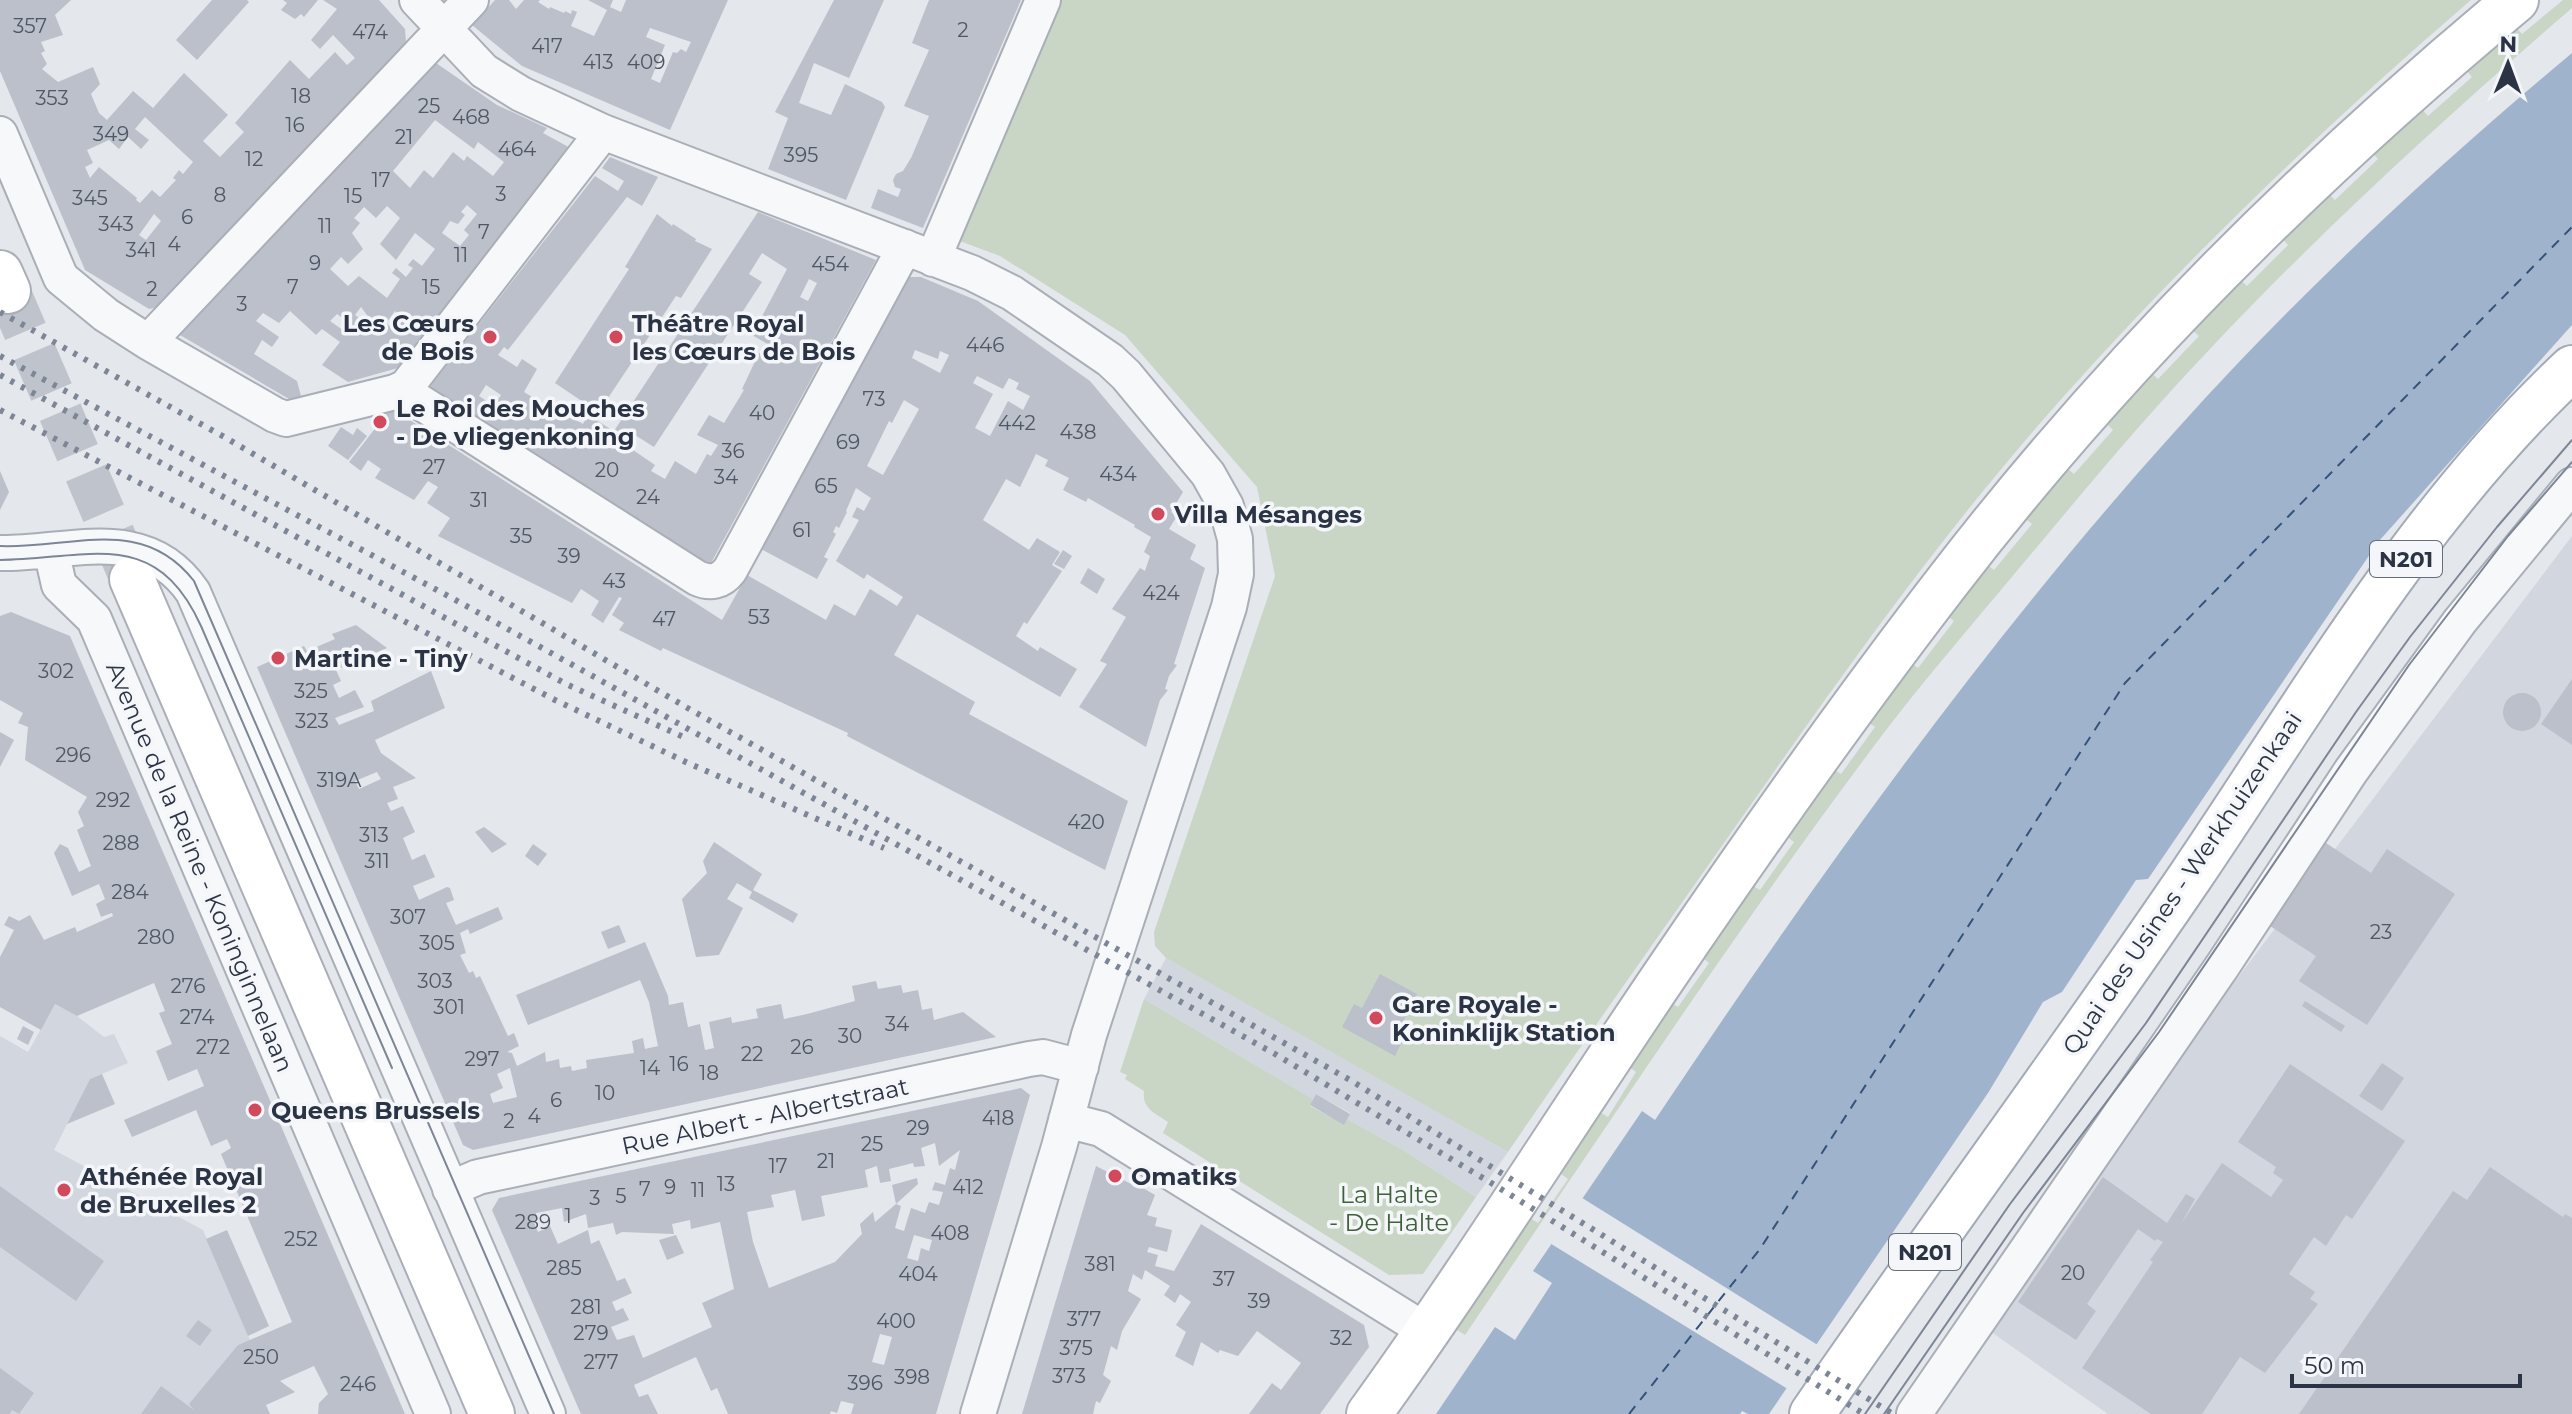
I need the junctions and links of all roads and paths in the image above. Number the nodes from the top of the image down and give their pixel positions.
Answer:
1 (417, 0) edge
2 (471, 0) edge
3 (1043, 0) edge
4 (2516, 0) edge
5 (443, 30) junction
6 (603, 132) junction
7 (0, 134) edge
8 (919, 253) junction
9 (148, 342) junction
10 (2572, 368) edge
11 (401, 390) junction
12 (2572, 485) edge
13 (51, 550) junction
14 (0, 553) edge
15 (149, 571) junction
16 (1081, 1067) junction
17 (1066, 1120) junction
18 (450, 1189) junction
19 (1428, 1332) junction
20 (433, 1414) edge
21 (492, 1414) edge
22 (548, 1414) edge
23 (978, 1414) edge
24 (1369, 1414) edge
25 (1812, 1414) edge
26 (1914, 1414) edge

1 - 5 street
2 - 5 street
3 - 8 street
4 - 19 main road
5 - 6 street
5 - 9 street
6 - 8 street
6 - 11 street
7 - 9 street
8 - 11 street
8 - 16 street
9 - 11 street
10 - 25 main road, Quai des Usines - Werkhuizenkaai / N201
12 - 26 street
13 - 14 street
13 - 15 street
13 - 20 street, Avenue de la Reine - Koninginnelaan
15 - 18 street
15 - 21 main road, Avenue de la Reine - Koninginnelaan
16 - 17 street
16 - 18 street, Rue Albert - Albertstraat
17 - 19 street
17 - 23 street
18 - 22 street
19 - 24 main road

